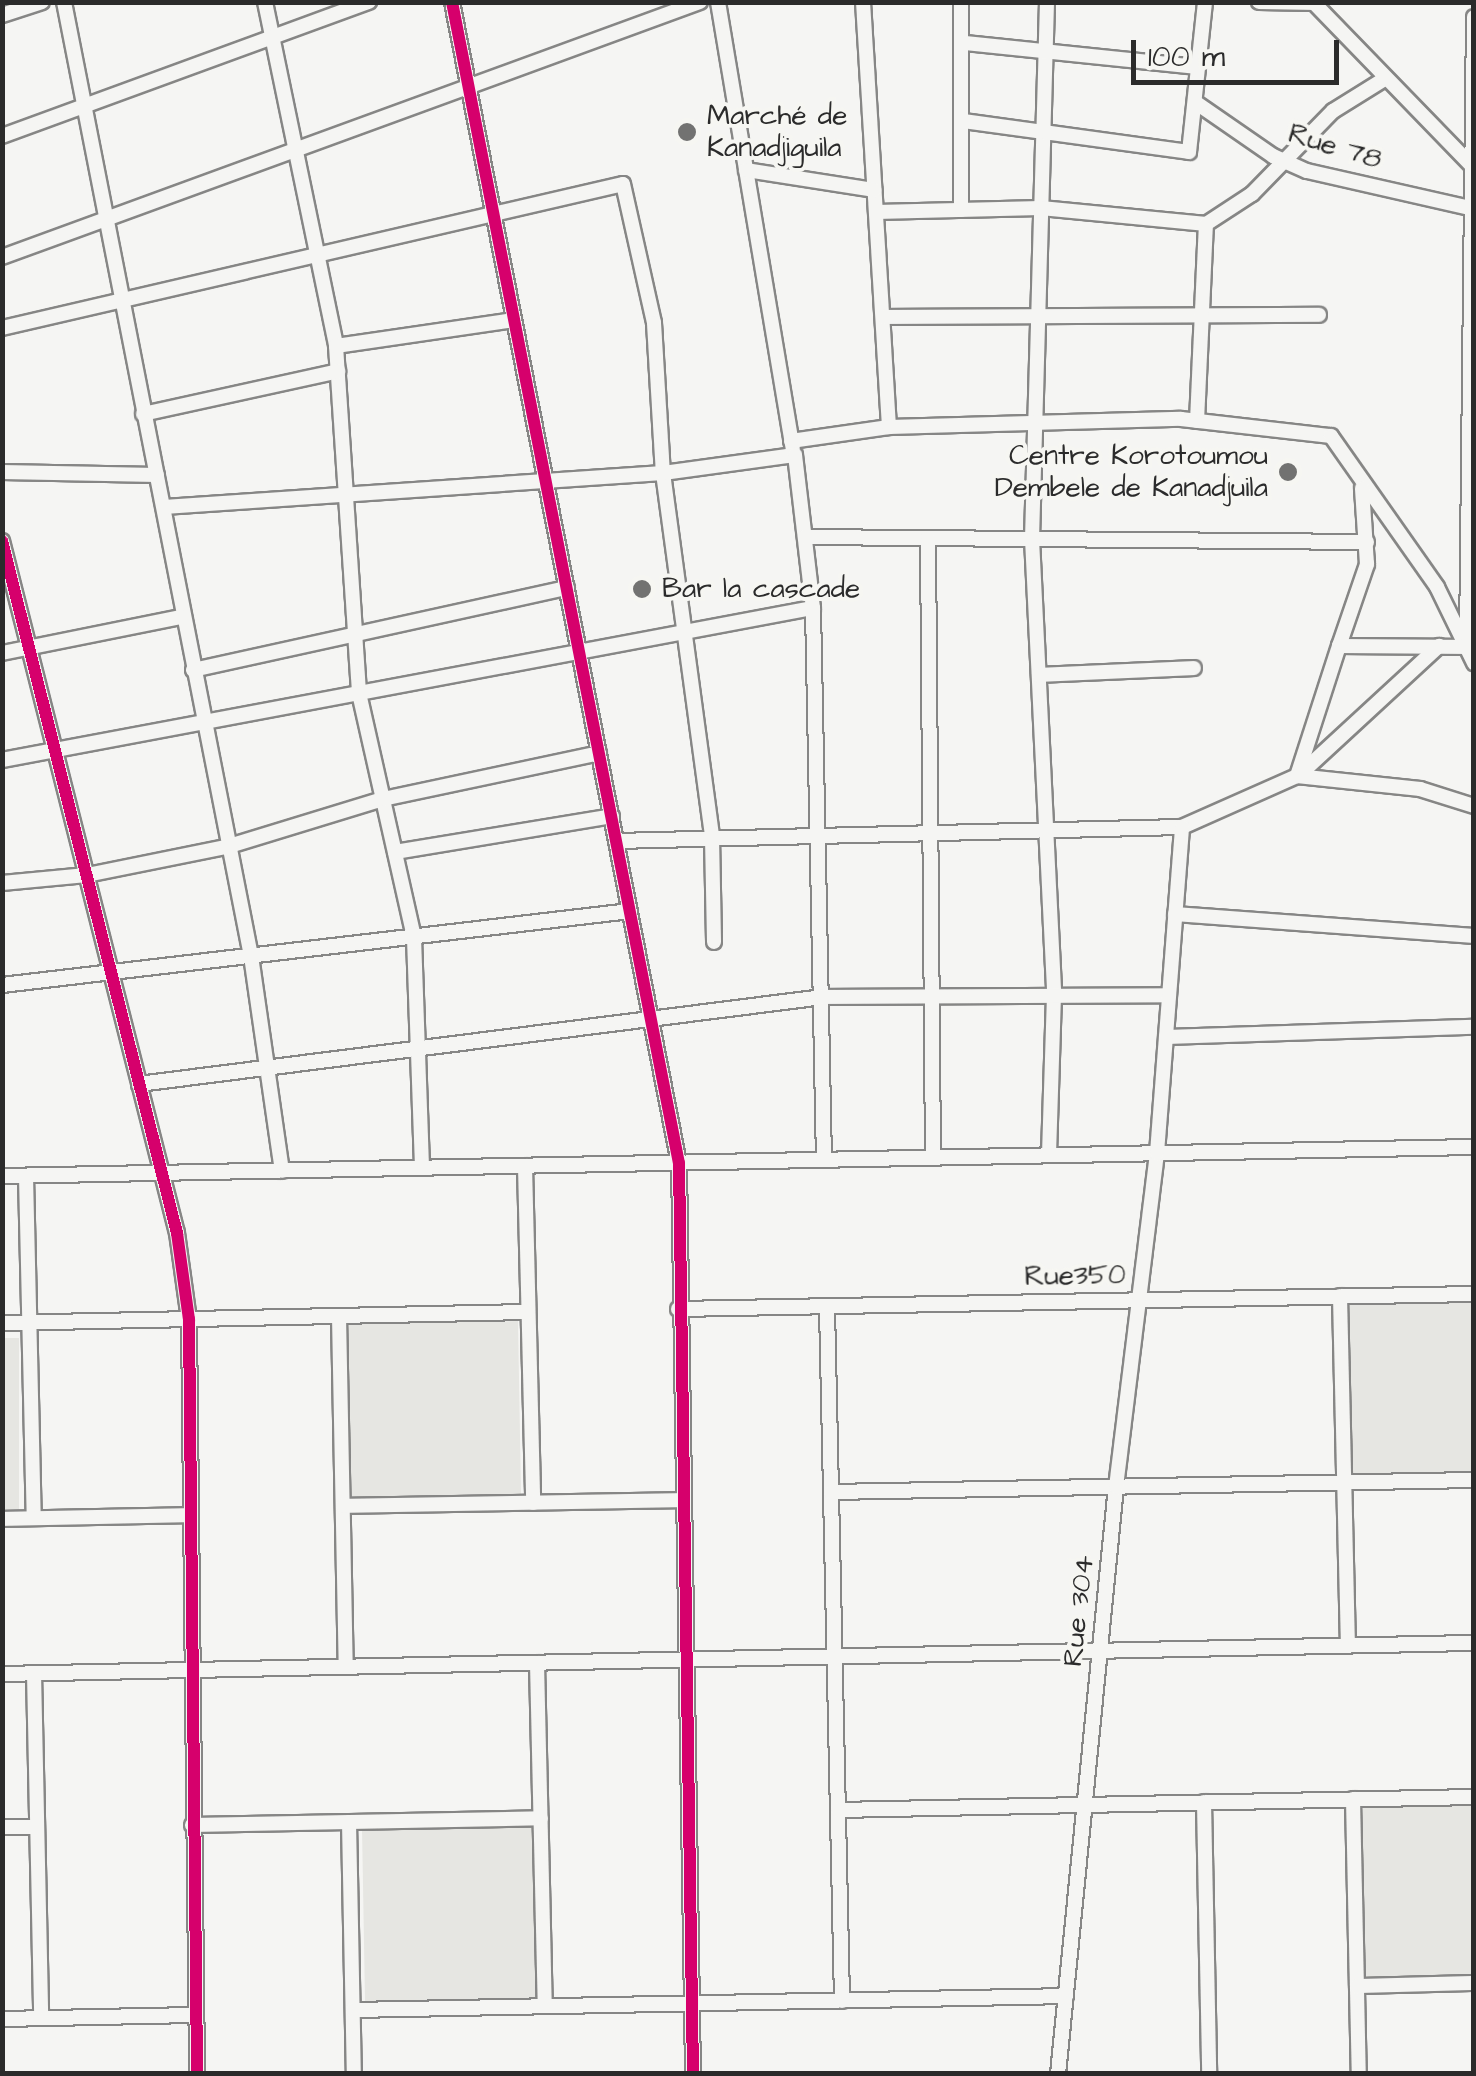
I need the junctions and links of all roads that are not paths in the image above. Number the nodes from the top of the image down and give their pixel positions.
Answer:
1 (42, 2) edge
2 (64, 2) edge
3 (265, 2) edge
4 (369, 2) edge
5 (452, 2) edge
6 (700, 2) edge
7 (718, 2) edge
8 (863, 2) edge
9 (961, 2) edge
10 (1047, 2) edge
11 (1204, 2) edge
12 (1259, 2) edge
13 (1324, 2) edge
14 (1313, 3) edge
15 (673, 7) edge
16 (2, 14) edge
17 (1474, 17) edge
18 (272, 36) junction
19 (966, 43) junction
20 (1046, 51) junction
21 (1198, 67) junction
22 (1386, 78) junction
23 (469, 87) junction
24 (1194, 102) junction
25 (1473, 106) edge
26 (85, 109) junction
27 (963, 121) junction
28 (1044, 132) junction
29 (2, 136) edge
30 (295, 150) junction
31 (1286, 162) junction
32 (1472, 166) edge
33 (746, 170) junction
34 (874, 190) junction
35 (1042, 208) junction
36 (1472, 209) edge
37 (960, 210) junction
38 (876, 212) junction
39 (494, 214) junction
40 (107, 218) junction
41 (1206, 224) junction
42 (317, 255) junction
43 (2, 256) edge
44 (122, 300) junction
45 (1202, 315) junction
46 (1320, 315) dead end
47 (1038, 316) junction
48 (885, 317) junction
49 (514, 320) junction
50 (2, 328) edge
51 (336, 346) junction
52 (338, 371) junction
53 (144, 414) junction
54 (1197, 421) junction
55 (1035, 423) junction
56 (889, 427) junction
57 (793, 448) junction
58 (1471, 470) edge
59 (2, 472) edge
60 (663, 473) junction
61 (157, 475) junction
62 (546, 481) junction
63 (1361, 483) junction
64 (345, 493) junction
65 (164, 508) junction
66 (804, 537) junction
67 (928, 538) junction
68 (1032, 539) junction
69 (2, 541) edge
70 (1368, 542) junction
71 (567, 588) junction
72 (814, 608) junction
73 (181, 617) junction
74 (684, 633) junction
75 (355, 635) junction
76 (1339, 646) junction
77 (1439, 646) junction
78 (1470, 647) edge
79 (30, 648) junction
80 (580, 652) junction
81 (2, 653) edge
82 (1474, 663) edge
83 (1194, 668) dead end
84 (193, 670) junction
85 (1038, 674) junction
86 (359, 693) junction
87 (205, 722) junction
88 (55, 750) junction
89 (599, 753) junction
90 (2, 760) edge
91 (1297, 776) junction
92 (383, 799) junction
93 (1474, 806) edge
94 (612, 816) junction
95 (1182, 827) junction
96 (1046, 830) junction
97 (822, 833) junction
98 (930, 833) junction
99 (712, 837) junction
100 (616, 841) junction
101 (226, 847) junction
102 (395, 852) junction
103 (87, 876) junction
104 (2, 882) edge
105 (630, 911) junction
106 (1175, 914) junction
107 (1474, 936) edge
108 (414, 938) junction
109 (714, 942) dead end
110 (252, 956) junction
111 (112, 976) junction
112 (2, 985) edge
113 (1169, 995) junction
114 (932, 996) junction
115 (1054, 996) junction
116 (823, 997) junction
117 (652, 1019) junction
118 (1474, 1028) edge
119 (1166, 1037) junction
120 (418, 1048) junction
121 (263, 1068) junction
122 (140, 1084) junction
123 (1474, 1147) edge
124 (1157, 1154) junction
125 (1049, 1156) junction
126 (933, 1158) junction
127 (824, 1160) junction
128 (680, 1163) junction
129 (526, 1166) junction
130 (422, 1168) junction
131 (282, 1170) junction
132 (162, 1173) junction
133 (2, 1176) edge
134 (26, 1176) junction
135 (1474, 1294) edge
136 (1340, 1296) junction
137 (1138, 1300) junction
138 (827, 1306) junction
139 (678, 1310) junction
140 (528, 1312) junction
141 (339, 1316) junction
142 (188, 1319) junction
143 (2, 1322) edge
144 (29, 1322) junction
145 (1474, 1480) edge
146 (1344, 1482) junction
147 (1116, 1487) junction
148 (831, 1492) junction
149 (682, 1500) junction
150 (532, 1503) junction
151 (343, 1506) junction
152 (189, 1515) junction
153 (34, 1518) junction
154 (2, 1519) edge
155 (1474, 1643) edge
156 (1348, 1646) junction
157 (1100, 1651) junction
158 (835, 1656) junction
159 (685, 1660) junction
160 (537, 1663) junction
161 (346, 1667) junction
162 (190, 1670) junction
163 (2, 1674) edge
164 (34, 1674) junction
165 (1474, 1797) edge
166 (1353, 1800) junction
167 (1204, 1802) junction
168 (1084, 1804) junction
169 (838, 1810) junction
170 (540, 1818) junction
171 (349, 1822) junction
172 (192, 1825) junction
173 (37, 1827) junction
174 (2, 1828) edge
175 (1474, 1983) edge
176 (1357, 1986) junction
177 (1066, 1996) junction
178 (842, 2000) junction
179 (692, 2004) junction
180 (544, 2006) junction
181 (353, 2010) junction
182 (196, 2015) junction
183 (41, 2018) junction
184 (2, 2019) edge
185 (197, 2074) edge
186 (354, 2074) edge
187 (693, 2074) edge
188 (1058, 2074) edge
189 (1209, 2074) edge
190 (1359, 2074) edge

1 - 16 street
2 - 26 street
3 - 18 street
4 - 18 street
5 - 23 street
6 - 15 street
7 - 33 street
8 - 34 street
9 - 19 street
10 - 20 street
11 - 21 street
12 - 14 street
13 - 14 street
14 - 22 street
15 - 23 street
17 - 25 street
18 - 26 street
18 - 30 street
19 - 20 street
19 - 27 street
20 - 21 street
20 - 28 street
21 - 24 street
22 - 31 street
22 - 32 street
23 - 30 street
23 - 39 street
24 - 28 street
24 - 31 street, Rue 78
25 - 32 street
26 - 29 street
26 - 40 street
27 - 28 street
27 - 37 street
28 - 35 street
30 - 40 street
30 - 42 street
31 - 36 street, Rue 78
31 - 41 street
32 - 36 street
33 - 34 street
33 - 57 street
34 - 38 street
35 - 37 street
35 - 41 street
35 - 47 street
36 - 58 street
37 - 38 street
38 - 48 street
39 - 42 street
39 - 49 street
39 - 60 street
40 - 43 street
40 - 44 street
41 - 45 street
42 - 44 street
42 - 51 street
44 - 50 street
44 - 53 street
45 - 46 street
45 - 47 street
45 - 54 street
47 - 48 street
47 - 55 street
48 - 56 street
49 - 51 street
49 - 62 street
51 - 52 street
52 - 53 street
52 - 64 street
53 - 61 street
54 - 55 street
54 - 63 street
55 - 56 street
55 - 68 street
56 - 57 street
57 - 60 street
57 - 66 street
58 - 78 street
59 - 61 street
60 - 62 street
60 - 74 street
61 - 65 street
62 - 64 street
62 - 71 street
63 - 70 street
63 - 78 street
64 - 65 street
64 - 75 street
65 - 73 street
66 - 67 street
66 - 72 street
67 - 68 street
67 - 98 street
68 - 70 street
68 - 85 street
69 - 79 street
70 - 76 street
71 - 75 street
71 - 80 street
72 - 74 street
72 - 97 street
73 - 79 street
73 - 84 street
74 - 80 street
74 - 99 street
75 - 84 street
75 - 86 street
76 - 77 street
76 - 91 street
77 - 78 street
77 - 91 street
78 - 82 street
79 - 81 street
79 - 88 street
80 - 86 street
80 - 89 street
83 - 85 street
84 - 87 street
85 - 96 street
86 - 87 street
86 - 92 street
87 - 88 street
87 - 101 street
88 - 90 street
88 - 103 street
89 - 92 street
89 - 94 street
91 - 93 street
91 - 95 street
92 - 101 street
92 - 102 street
94 - 100 street
94 - 102 street
95 - 96 street
95 - 106 street, Rue 304
96 - 98 street
96 - 115 street
97 - 98 street
97 - 99 street
97 - 116 street
98 - 114 street
99 - 100 street
99 - 109 street
100 - 105 street
101 - 103 street
101 - 110 street
102 - 108 street
103 - 104 street
103 - 111 street
105 - 108 street
105 - 117 street
106 - 107 street
106 - 113 street, Rue 304
108 - 110 street
108 - 120 street
110 - 111 street
110 - 121 street
111 - 112 street
111 - 122 street
113 - 115 street
113 - 119 street, Rue 304
114 - 115 street
114 - 116 street
114 - 126 street
115 - 125 street
116 - 117 street
116 - 127 street
117 - 120 street
117 - 128 street
118 - 119 street
119 - 124 street, Rue 304
120 - 121 street
120 - 130 street
121 - 122 street
121 - 131 street
122 - 132 street
123 - 124 street
124 - 125 street
124 - 137 street, Rue 304
125 - 126 street
126 - 127 street
127 - 128 street
128 - 129 street
128 - 139 street
129 - 130 street
129 - 140 street
130 - 131 street
131 - 132 street
132 - 134 street
132 - 142 street
133 - 134 street
134 - 144 street
135 - 136 street, Rue350
136 - 137 street, Rue350
136 - 146 street
137 - 138 street, Rue350
137 - 147 street, Rue 304
138 - 139 street, Rue350
138 - 148 street
139 - 149 street
140 - 141 street
140 - 150 street
141 - 142 street
141 - 151 street
142 - 144 street
142 - 152 street
143 - 144 street
144 - 153 street
145 - 146 street
146 - 147 street
146 - 156 street
147 - 148 street
147 - 157 street, Rue 304
148 - 158 street
149 - 150 street
149 - 159 street
150 - 151 street
151 - 161 street
152 - 153 street
152 - 162 street
153 - 154 street
155 - 156 street
156 - 157 street
157 - 158 street
157 - 168 street, Rue 304
158 - 159 street
158 - 169 street
159 - 160 street
159 - 179 street
160 - 161 street
160 - 170 street
161 - 162 street
162 - 164 street
162 - 172 street
163 - 164 street
164 - 173 street
165 - 166 street
166 - 167 street
166 - 176 street
167 - 168 street
167 - 189 street
168 - 169 street
168 - 177 street, Rue 304
169 - 178 street
170 - 171 street
170 - 180 street
171 - 172 street
171 - 181 street
172 - 182 street
173 - 174 street
173 - 183 street
175 - 176 street
176 - 190 street
177 - 178 street
177 - 188 street, Rue 304
178 - 179 street
179 - 180 street
179 - 187 street
180 - 181 street
181 - 186 street
182 - 183 street
182 - 185 street
183 - 184 street

